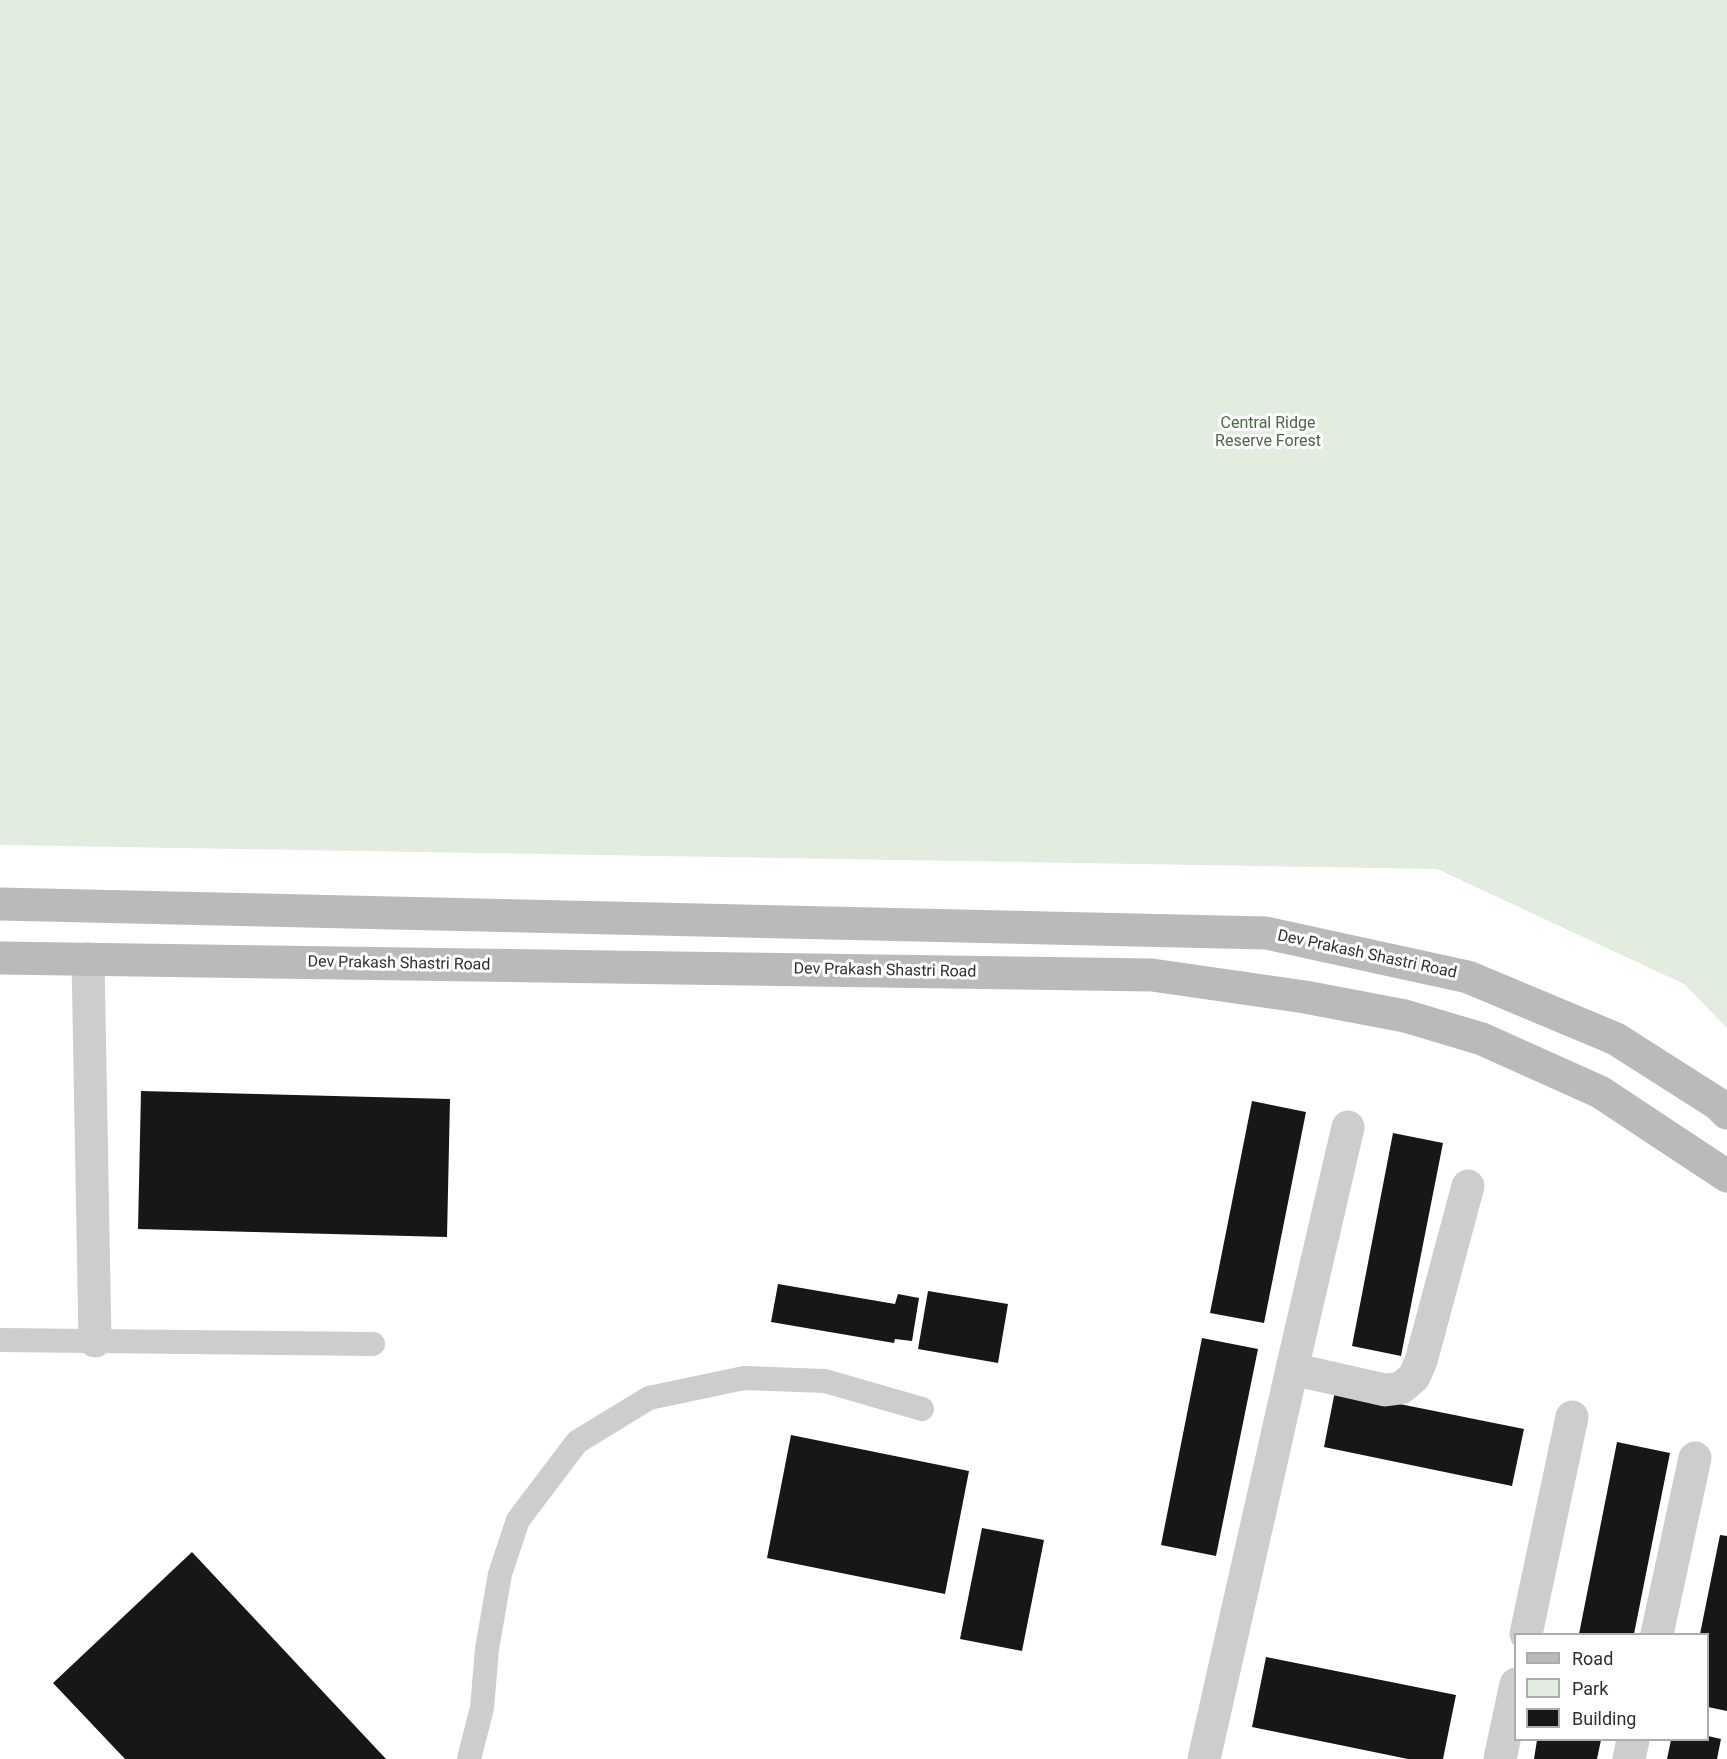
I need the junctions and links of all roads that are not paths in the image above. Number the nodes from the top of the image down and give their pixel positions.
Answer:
1 (0, 904) edge
2 (0, 958) edge
3 (88, 959) junction
4 (1727, 1113) edge
5 (1348, 1127) dead end
6 (1727, 1176) edge
7 (1468, 1186) dead end
8 (0, 1340) edge
9 (95, 1341) junction
10 (373, 1344) dead end
11 (1292, 1369) junction
12 (922, 1409) dead end
13 (1572, 1418) dead end
14 (1695, 1458) dead end
15 (1526, 1633) edge
16 (1657, 1633) edge
17 (1514, 1688) edge
18 (1633, 1741) edge
19 (1215, 1757) edge
20 (469, 1759) edge
21 (1500, 1759) edge
22 (1629, 1759) edge

1 - 4 street, Dev Prakash Shastri Road
2 - 3 street, Dev Prakash Shastri Road
3 - 6 street, Dev Prakash Shastri Road
3 - 9 street
5 - 11 street
7 - 11 street
8 - 9 lane
9 - 10 lane
11 - 19 street
12 - 20 lane
13 - 15 street
14 - 16 street
17 - 21 street
18 - 22 street

